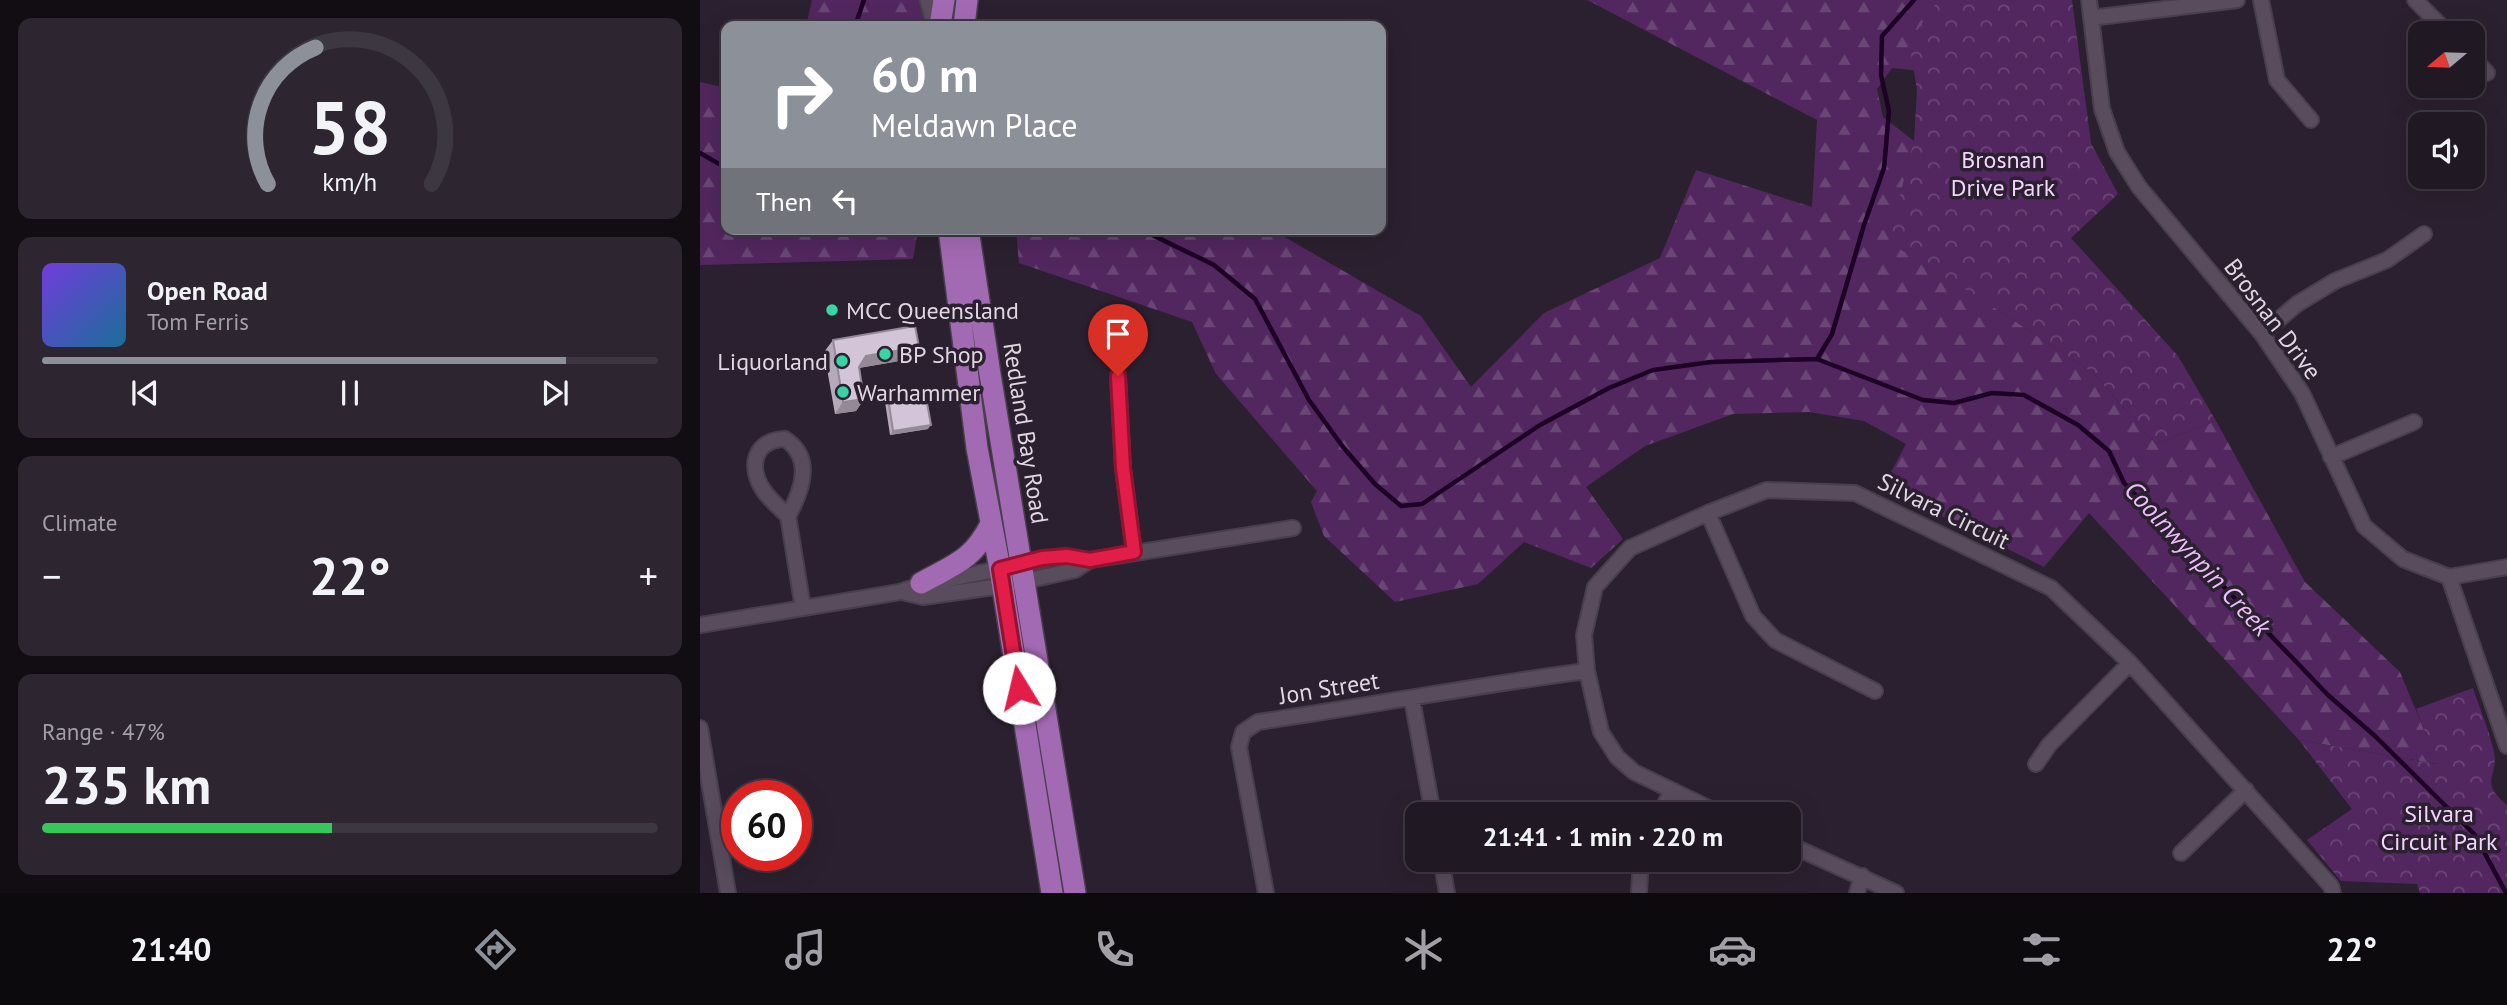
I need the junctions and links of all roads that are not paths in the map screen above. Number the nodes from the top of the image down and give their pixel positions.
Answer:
1 (930, 0) edge
2 (944, 0) edge
3 (967, 0) edge
4 (2088, 0) edge
5 (2237, 0) edge
6 (2261, 0) edge
7 (2415, 0) edge
8 (2091, 18) junction
9 (937, 21) edge
10 (940, 21) edge
11 (965, 21) edge
12 (2436, 21) edge
13 (2311, 120) dead end
14 (2424, 234) dead end
15 (950, 235) edge
16 (969, 235) edge
17 (2262, 334) junction
18 (1118, 376) dead end
19 (2414, 422) dead end
20 (2331, 457) junction
21 (1708, 513) junction
22 (788, 516) junction
23 (991, 524) junction
24 (1293, 528) dead end
25 (1134, 552) junction
26 (2507, 567) edge
27 (1023, 572) junction
28 (1001, 577) junction
29 (2449, 577) junction
30 (921, 583) junction
31 (900, 592) junction
32 (803, 608) junction
33 (700, 625) edge
34 (2130, 663) junction
35 (1587, 671) junction
36 (1875, 691) dead end
37 (1412, 699) junction
38 (700, 729) edge
39 (2507, 747) edge
40 (2036, 764) dead end
41 (2246, 790) junction
42 (1671, 792) junction
43 (1431, 802) edge
44 (1666, 802) edge
45 (1694, 802) edge
46 (1801, 850) edge
47 (2181, 853) dead end
48 (1443, 872) edge
49 (1641, 872) edge
50 (1861, 876) junction
51 (729, 893) edge
52 (1052, 893) edge
53 (1075, 893) edge
54 (1266, 893) edge
55 (1447, 893) edge
56 (1639, 893) edge
57 (1857, 893) edge
58 (1896, 893) edge
59 (2333, 893) edge

1 - 9 main road
2 - 10 main road
3 - 11 main road
4 - 8 street, Brosnan Drive
5 - 8 street
6 - 13 street
7 - 12 street
8 - 17 street, Brosnan Drive
14 - 17 street
15 - 23 main road, Redland Bay Road
16 - 27 main road, Redland Bay Road
17 - 20 street, Brosnan Drive
18 - 25 street
19 - 20 street
20 - 29 street, Brosnan Drive
21 - 34 street, Silvara Circuit
21 - 35 street, Silvara Circuit
21 - 36 street
22 - 22 street
22 - 32 street
23 - 28 main road, Redland Bay Road
23 - 30 main road
24 - 25 street
25 - 27 street
26 - 29 street
27 - 28 street
27 - 53 main road, Redland Bay Road
28 - 30 street
28 - 31 street
28 - 52 main road, Redland Bay Road
29 - 39 street
30 - 31 street
31 - 32 street
32 - 33 street
34 - 40 street
34 - 41 street, Silvara Circuit
35 - 37 street, Jon Street
35 - 42 street, Silvara Circuit
37 - 43 street
37 - 54 street, Jon Street
38 - 51 street
41 - 47 street
41 - 59 street, Silvara Circuit
42 - 44 street
42 - 45 street, Silvara Circuit
46 - 50 street
48 - 55 street
49 - 56 street
50 - 57 street
50 - 58 street

